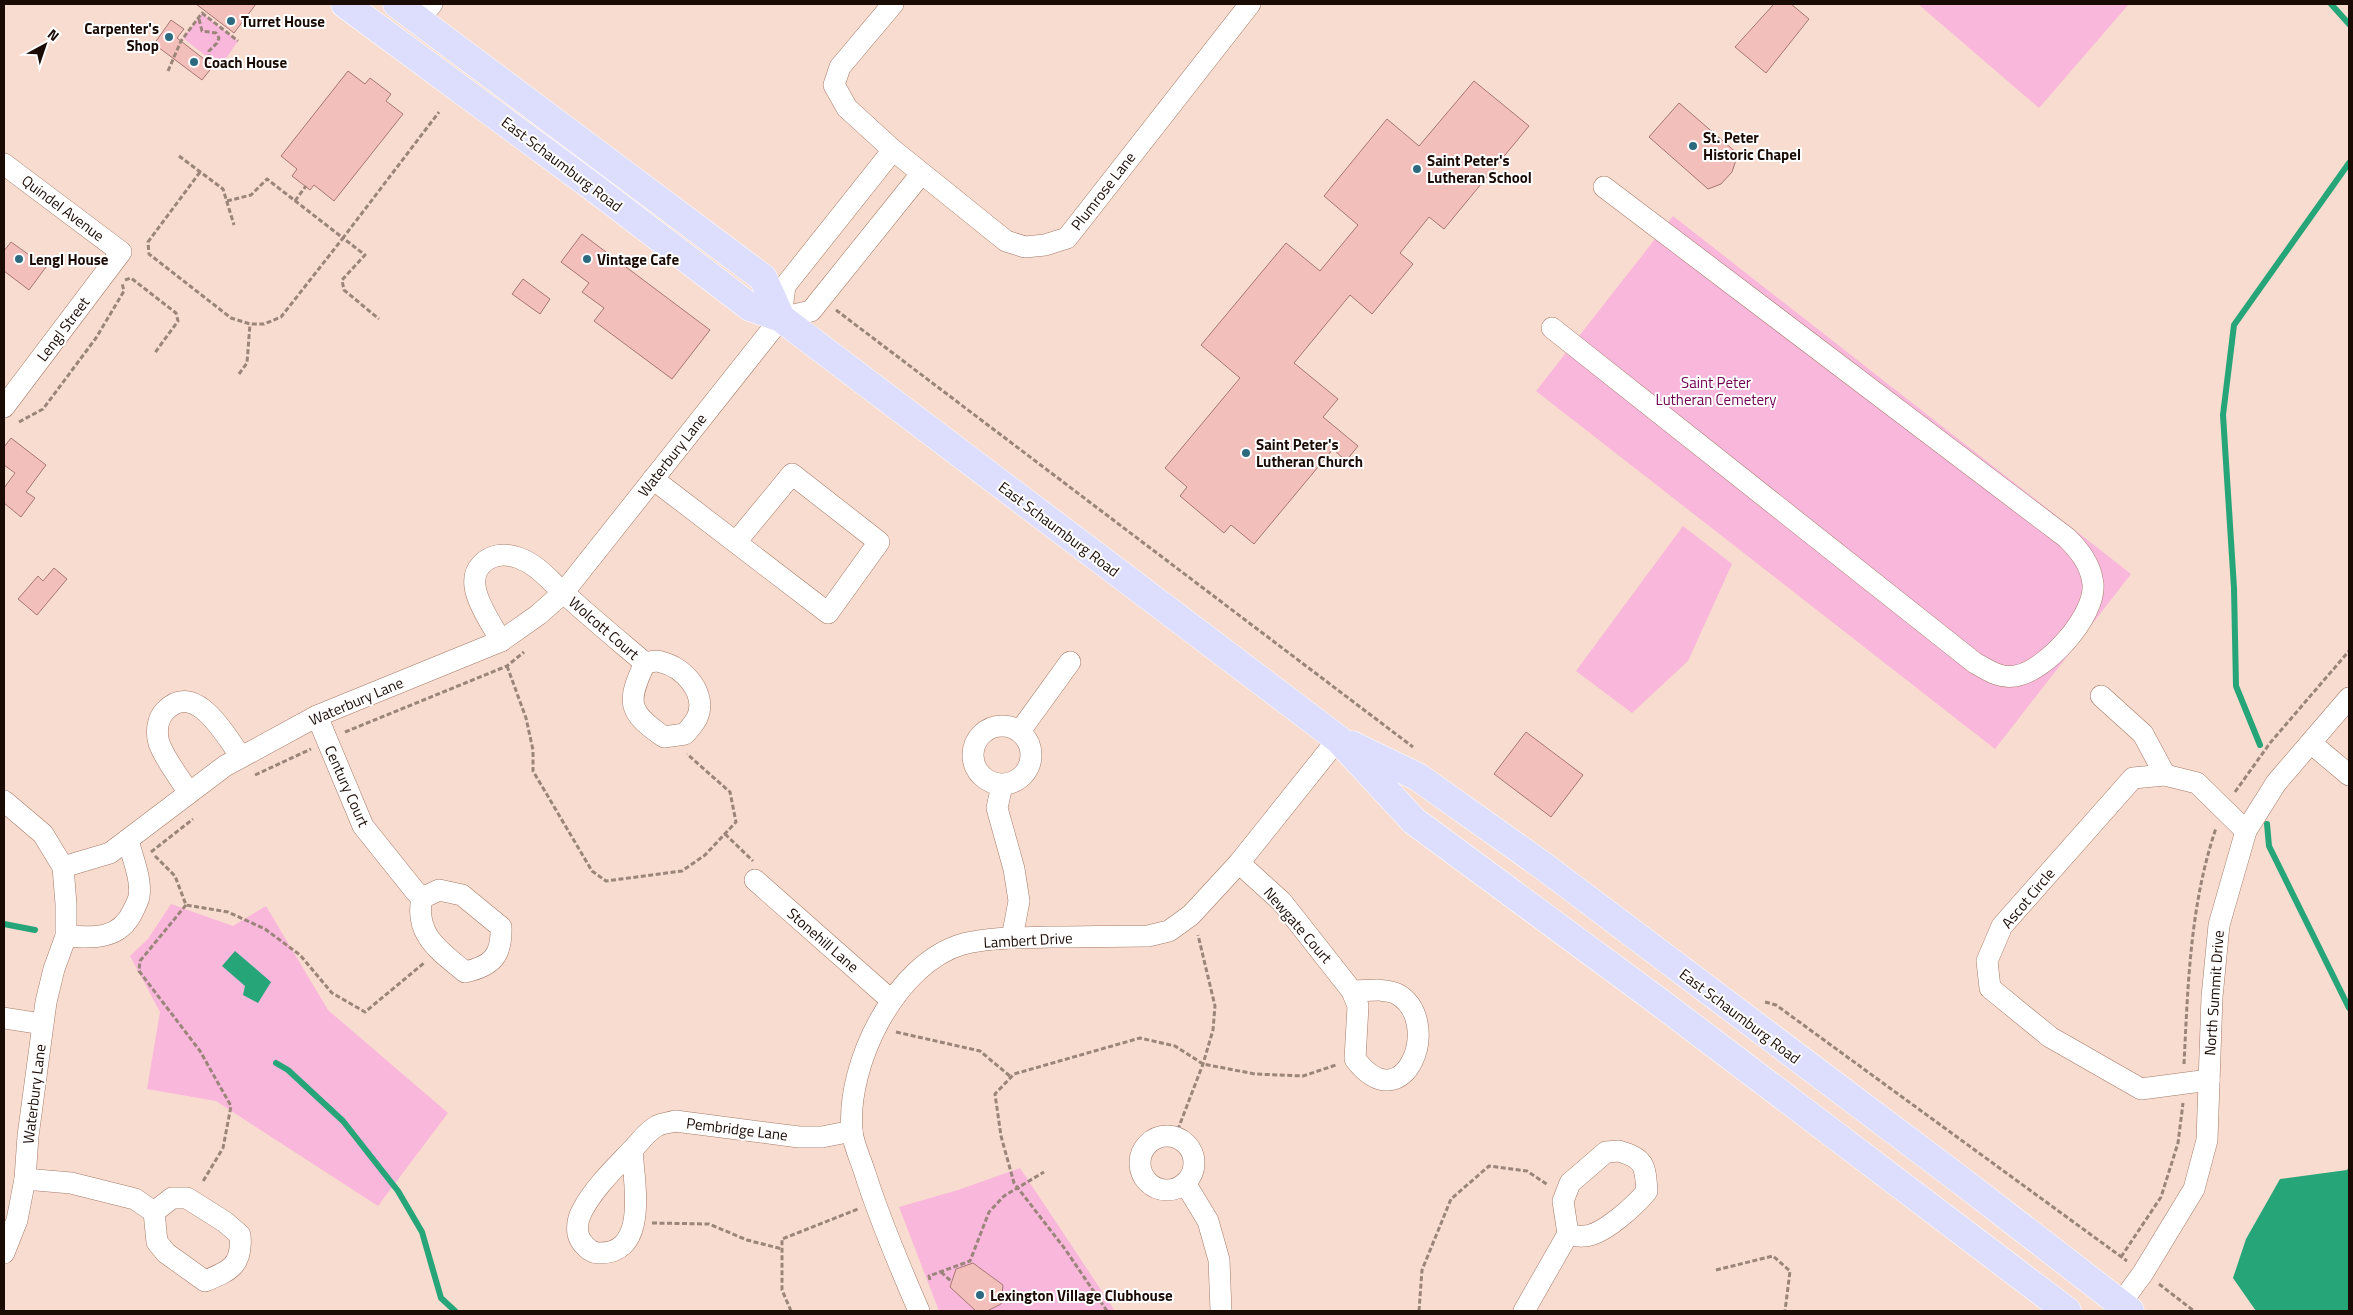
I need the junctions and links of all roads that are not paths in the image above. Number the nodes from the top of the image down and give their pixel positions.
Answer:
1 (346, 4) edge
2 (893, 4) edge
3 (1250, 4) edge
4 (416, 9) edge
5 (893, 150) junction
6 (4, 164) edge
7 (921, 174) junction
8 (1604, 187) dead end
9 (121, 252) joint
10 (781, 318) junction
11 (1552, 328) dead end
12 (7, 417) edge
13 (653, 479) junction
14 (736, 542) junction
15 (563, 593) junction
16 (501, 641) junction
17 (1070, 662) dead end
18 (645, 663) junction
19 (2101, 696) dead end
20 (2349, 698) edge
21 (317, 716) junction
22 (1020, 731) junction
23 (1338, 739) junction
24 (2312, 744) junction
25 (242, 757) junction
26 (2349, 774) edge
27 (2165, 775) junction
28 (1002, 785) junction
29 (190, 793) junction
30 (4, 800) edge
31 (2246, 831) junction
32 (128, 840) junction
33 (1239, 863) junction
34 (63, 867) junction
35 (755, 880) road end
36 (422, 898) junction
37 (66, 936) junction
38 (1012, 938) junction
39 (1352, 991) junction
40 (890, 1000) junction
41 (4, 1018) edge
42 (42, 1024) junction
43 (2209, 1080) junction
44 (852, 1131) junction
45 (632, 1150) junction
46 (25, 1179) junction
47 (1185, 1183) junction
48 (154, 1212) junction
49 (1568, 1234) junction
50 (4, 1253) edge
51 (2122, 1309) edge
52 (919, 1311) edge
53 (1221, 1311) edge
54 (1524, 1311) edge
55 (2067, 1311) edge

1 - 10 main road, East Schaumburg Road
2 - 5 street, Plumrose Lane
3 - 7 street, Plumrose Lane
4 - 10 main road, East Schaumburg Road
5 - 7 street, Plumrose Lane
5 - 10 street
6 - 9 street, Quindel Avenue
7 - 10 street
8 - 11 street
9 - 12 street, Lengl Street
10 - 13 street, Waterbury Lane
10 - 23 main road, East Schaumburg Road
13 - 14 street
13 - 15 street, Waterbury Lane
14 - 14 street
15 - 16 street, Waterbury Lane
15 - 16 street
15 - 18 street, Wolcott Court
16 - 21 street, Waterbury Lane
17 - 22 street
18 - 18 street, Wolcott Court
19 - 27 street
20 - 24 street, North Summit Drive
21 - 25 street, Waterbury Lane
21 - 36 street, Century Court
22 - 28 street
22 - 28 street
23 - 33 street, Lambert Drive
23 - 51 main road, East Schaumburg Road
23 - 55 main road, East Schaumburg Road
24 - 26 street
24 - 31 street, North Summit Drive
25 - 29 street, Waterbury Lane
25 - 29 street
27 - 31 street, Ascot Circle
27 - 43 street, Ascot Circle
28 - 38 street
29 - 32 street, Waterbury Lane
30 - 34 street
31 - 43 street, North Summit Drive
32 - 34 street, Waterbury Lane
32 - 37 street
33 - 38 street, Lambert Drive
33 - 39 street, Newgate Court
34 - 37 street, Waterbury Lane
35 - 40 street, Stonehill Lane
36 - 36 street
37 - 42 street, Waterbury Lane
38 - 40 street, Lambert Drive
39 - 39 street, Newgate Court
40 - 44 street, Lambert Drive
41 - 42 street
42 - 46 street, Waterbury Lane
43 - 51 street, North Summit Drive
44 - 45 street, Pembridge Lane
44 - 52 street, Lambert Drive
45 - 45 street, Pembridge Lane
46 - 48 street
46 - 50 street, Waterbury Lane
47 - 47 street
47 - 53 street
48 - 48 street
49 - 49 street
49 - 54 street

